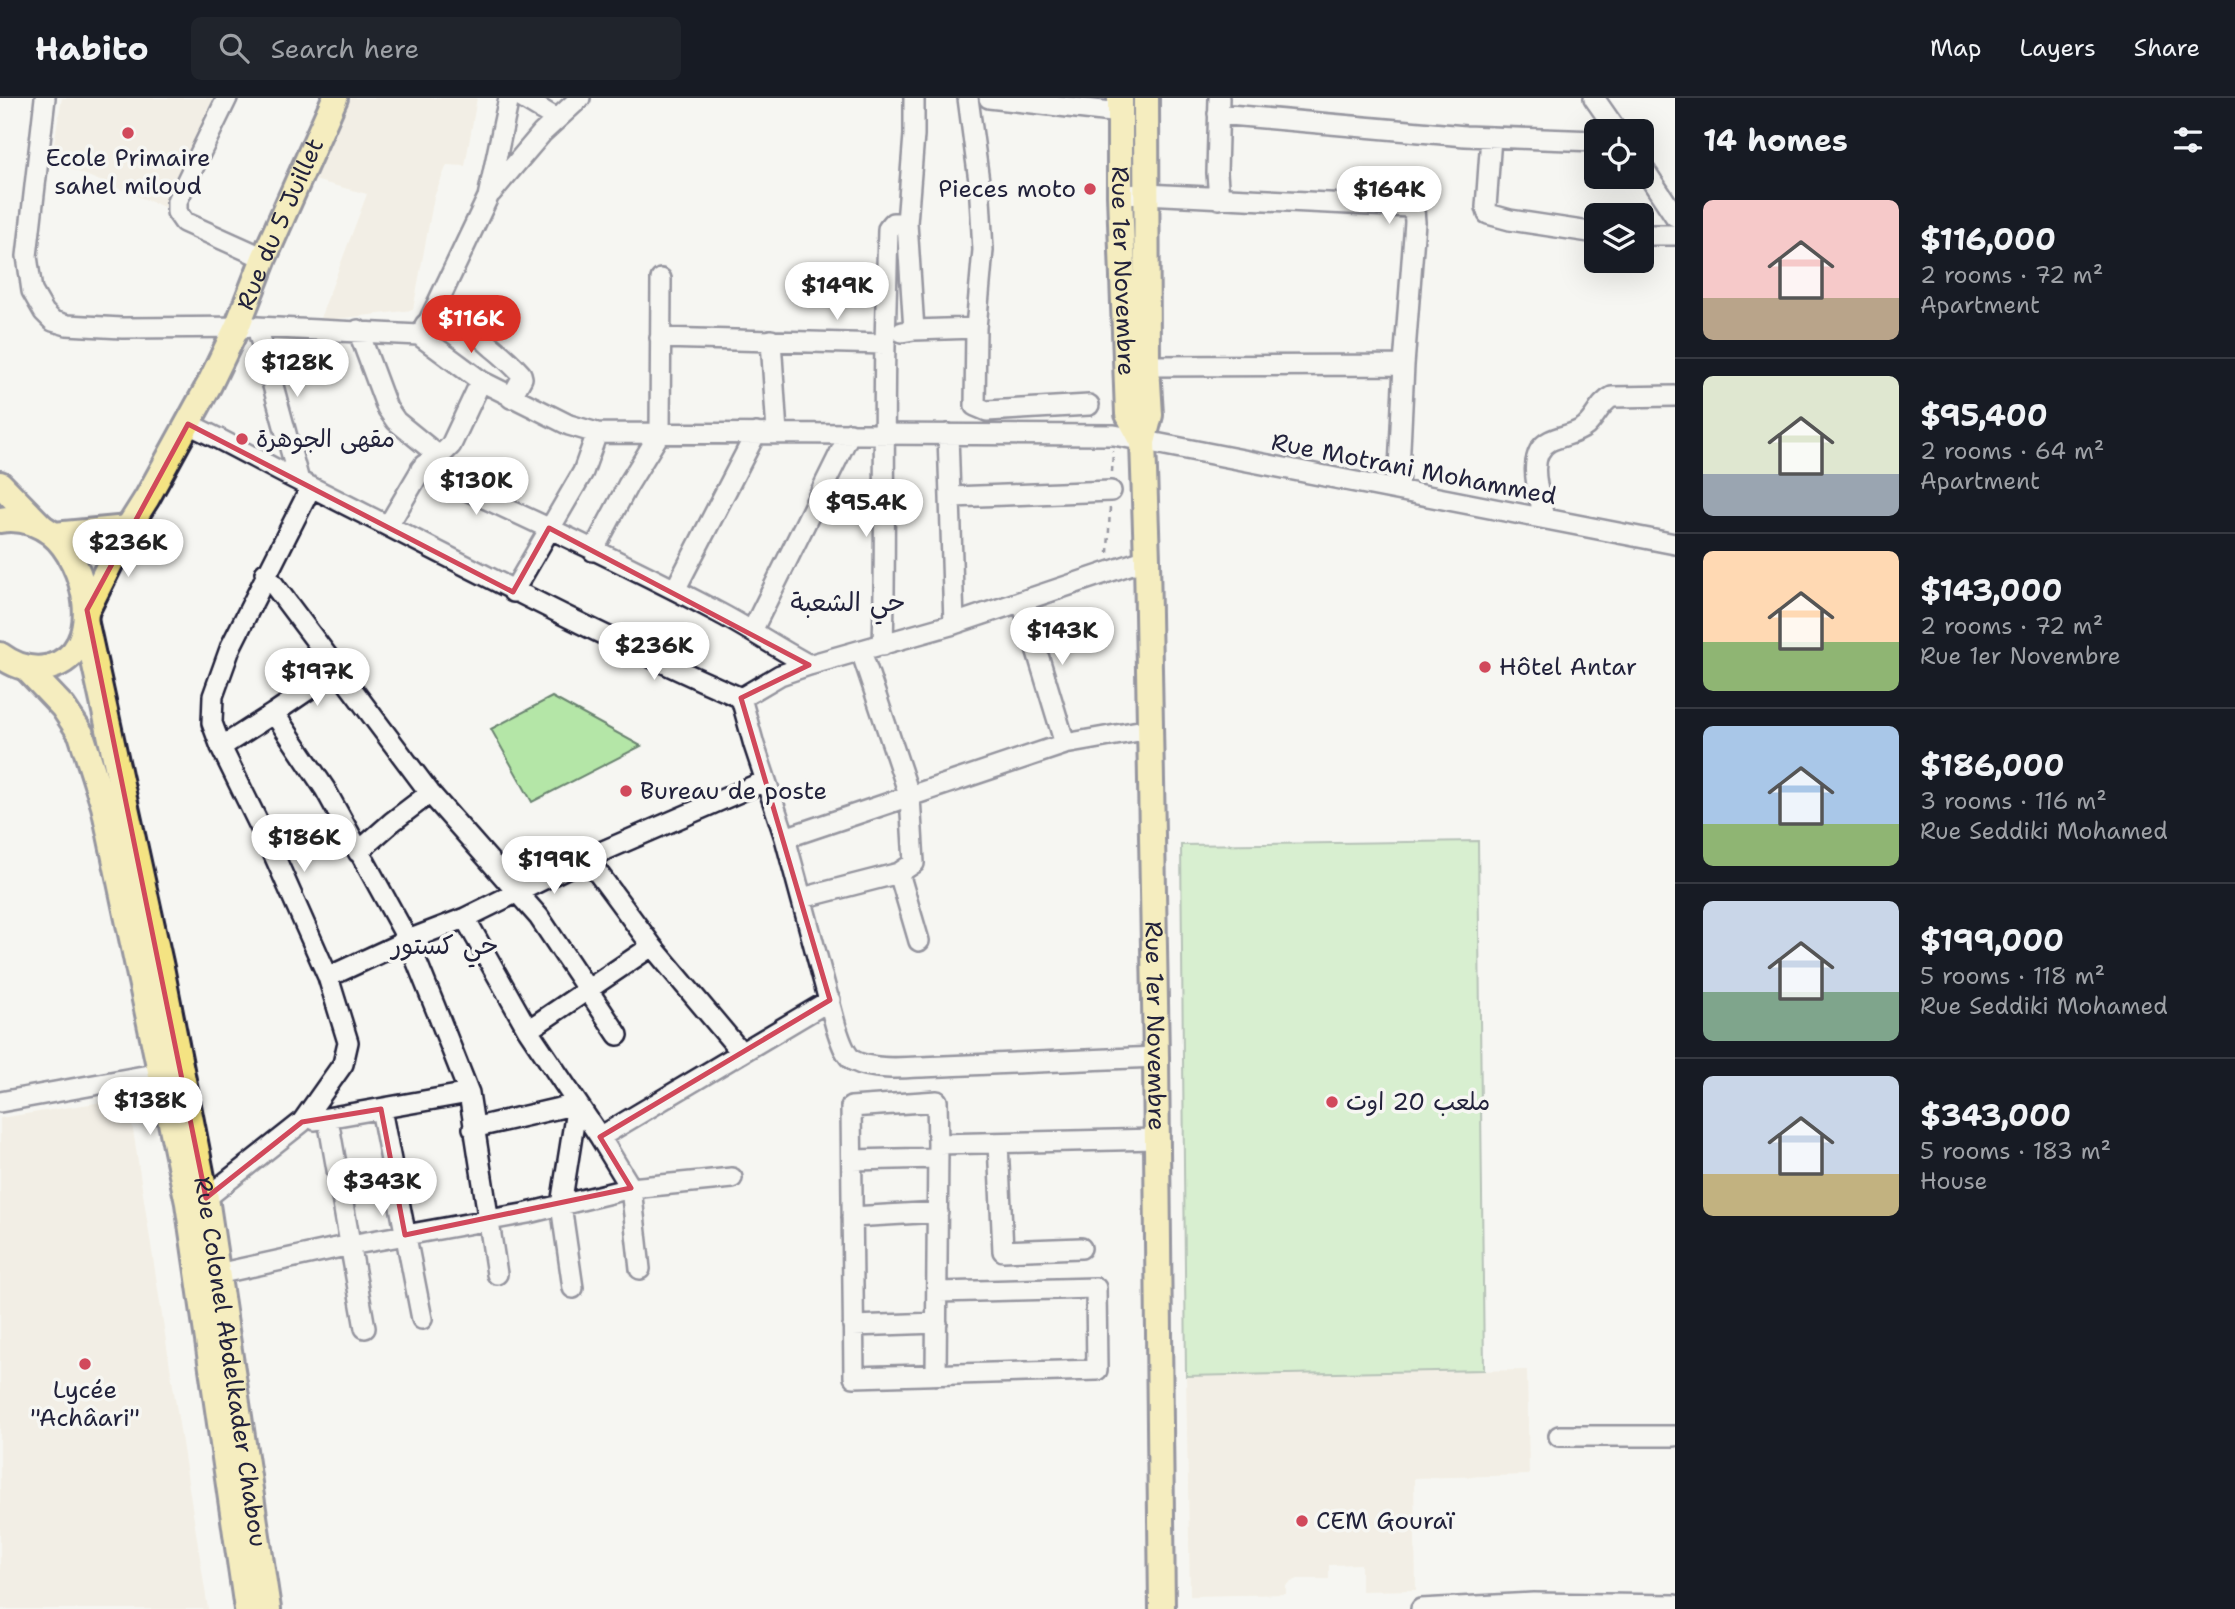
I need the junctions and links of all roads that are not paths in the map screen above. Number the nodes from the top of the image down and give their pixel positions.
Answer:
1 (45, 98) edge
2 (227, 98) edge
3 (335, 98) edge
4 (509, 98) edge
5 (522, 98) edge
6 (580, 98) edge
7 (914, 98) edge
8 (968, 98) edge
9 (989, 98) edge
10 (1146, 98) edge
11 (1594, 98) edge
12 (1047, 102) edge
13 (1120, 106) edge
14 (1219, 106) edge
15 (557, 118) junction
16 (1609, 119) edge
17 (1491, 137) junction
18 (1584, 141) edge
19 (1654, 184) edge
20 (1132, 194) junction
21 (488, 197) junction
22 (1219, 199) junction
23 (1675, 216) edge
24 (907, 223) junction
25 (1584, 231) edge
26 (1654, 235) edge
27 (1675, 235) edge
28 (264, 258) junction
29 (661, 279) dead end
30 (247, 327) junction
31 (424, 328) junction
32 (976, 328) junction
33 (358, 330) junction
34 (914, 330) junction
35 (660, 338) junction
36 (885, 339) junction
37 (771, 341) junction
38 (1404, 365) junction
39 (1147, 366) junction
40 (481, 381) junction
41 (1675, 396) edge
42 (511, 397) junction
43 (1089, 405) dead end
44 (188, 424) junction
45 (597, 433) junction
46 (660, 433) junction
47 (756, 433) junction
48 (777, 433) junction
49 (850, 433) junction
50 (883, 433) junction
51 (948, 434) junction
52 (1143, 442) junction
53 (439, 456) junction
54 (421, 469) junction
55 (0, 484) edge
56 (305, 484) junction
57 (1111, 491) dead end
58 (1398, 491) junction
59 (952, 497) junction
60 (1544, 519) junction
61 (0, 520) edge
62 (388, 526) junction
63 (128, 528) junction
64 (549, 528) junction
65 (47, 530) junction
66 (1675, 544) edge
67 (593, 551) junction
68 (1147, 559) junction
69 (265, 573) junction
70 (674, 590) junction
71 (513, 592) junction
72 (1022, 602) junction
73 (86, 617) junction
74 (954, 624) junction
75 (752, 631) junction
76 (883, 645) junction
77 (861, 651) junction
78 (0, 655) edge
79 (809, 665) junction
80 (27, 669) junction
81 (337, 670) junction
82 (741, 698) junction
83 (274, 713) junction
84 (1150, 729) junction
85 (1065, 744) junction
86 (220, 747) junction
87 (765, 781) junction
88 (430, 793) junction
89 (910, 797) junction
90 (785, 838) junction
91 (358, 852) junction
92 (587, 858) junction
93 (899, 873) junction
94 (517, 892) junction
95 (802, 898) junction
96 (466, 918) junction
97 (408, 940) junction
98 (919, 941) dead end
99 (652, 946) junction
100 (328, 977) junction
101 (587, 990) junction
102 (830, 1000) junction
103 (528, 1030) junction
104 (618, 1035) dead end
105 (741, 1052) junction
106 (1156, 1057) junction
107 (160, 1073) junction
108 (469, 1093) junction
109 (0, 1102) edge
110 (577, 1104) junction
111 (381, 1109) junction
112 (328, 1119) junction
113 (302, 1122) junction
114 (473, 1128) junction
115 (600, 1137) junction
116 (1157, 1139) junction
117 (998, 1143) junction
118 (938, 1151) junction
119 (852, 1160) junction
120 (732, 1178) dead end
121 (631, 1188) junction
122 (197, 1200) junction
123 (561, 1205) junction
124 (938, 1212) junction
125 (852, 1217) junction
126 (489, 1220) junction
127 (405, 1235) junction
128 (350, 1245) junction
129 (1081, 1248) dead end
130 (640, 1269) dead end
131 (217, 1274) junction
132 (497, 1274) dead end
133 (573, 1288) dead end
134 (938, 1292) junction
135 (422, 1318) dead end
136 (937, 1323) junction
137 (853, 1326) junction
138 (365, 1328) dead end
139 (936, 1374) junction
140 (1559, 1436) dead end
141 (1675, 1436) edge
142 (1675, 1605) edge
143 (1533, 1606) edge
144 (247, 1609) edge
145 (268, 1609) edge
146 (1162, 1609) edge
147 (1421, 1609) edge

1 - 30 street
2 - 28 street
3 - 28 main road, Rue du 5 Juillet
4 - 21 street
5 - 15 street
6 - 15 street
7 - 24 street
8 - 32 street
9 - 12 street
10 - 20 main road, Rue 1er Novembre
11 - 16 street
12 - 13 street
13 - 20 main road, Rue 1er Novembre
14 - 17 street
14 - 22 street
15 - 21 street
17 - 18 street
17 - 25 street
19 - 23 street
20 - 22 street
20 - 39 main road, Rue 1er Novembre
20 - 52 main road, Rue 1er Novembre
21 - 31 street
22 - 38 street
24 - 34 street
24 - 36 street
26 - 27 street
28 - 30 main road, Rue du 5 Juillet
29 - 35 street
30 - 33 street
30 - 44 main road, Rue du 5 Juillet
30 - 56 street
31 - 33 street
31 - 40 street, Rue Motrani Mohammed
31 - 42 street
32 - 34 street
32 - 43 street
33 - 53 street
34 - 36 street
35 - 37 street
35 - 46 street
36 - 37 street
36 - 50 street
37 - 48 street
38 - 39 street
38 - 58 street
39 - 52 main road, Rue 1er Novembre
40 - 42 street, Rue Motrani Mohammed
40 - 53 street
41 - 60 street
42 - 45 street, Rue Motrani Mohammed
44 - 56 street
44 - 63 main road, Rue du 5 Juillet
45 - 46 street, Rue Motrani Mohammed
45 - 64 street
46 - 47 street, Rue Motrani Mohammed
46 - 67 street
47 - 48 street, Rue Motrani Mohammed
47 - 70 street
48 - 49 street, Rue Motrani Mohammed
49 - 50 street, Rue Motrani Mohammed
49 - 75 street
50 - 51 street, Rue Motrani Mohammed
50 - 76 street
51 - 52 street, Rue Motrani Mohammed
51 - 59 street
52 - 58 street, Rue Motrani Mohammed
52 - 68 main road, Rue 1er Novembre
53 - 54 street
54 - 62 street
54 - 64 street
55 - 65 main road
56 - 62 street
56 - 69 street
57 - 59 street
58 - 60 street, Rue Motrani Mohammed
59 - 74 street
60 - 66 street, Rue Motrani Mohammed
61 - 65 main road
62 - 71 street
63 - 65 main road
63 - 73 main road, Rue du 5 Juillet
64 - 67 street
64 - 71 street
65 - 73 main road, Rue Colonel Abdelkader Chabou
67 - 70 street
68 - 72 street
68 - 84 main road, Rue 1er Novembre
69 - 81 street
69 - 86 street
70 - 75 street
71 - 82 street
72 - 74 street
72 - 85 street
73 - 80 main road, Rue du 5 Juillet
73 - 122 main road, Rue Colonel Abdelkader Chabou
74 - 76 street
75 - 79 street
76 - 77 street
77 - 79 street
77 - 89 street
78 - 80 main road, Rue Colonel Abdelkader Chabou
79 - 82 street
80 - 107 main road, Rue Colonel Abdelkader Chabou
81 - 83 street
81 - 88 street
82 - 87 street
83 - 86 street
83 - 91 street
84 - 85 street
84 - 106 main road, Rue 1er Novembre
85 - 89 street
86 - 100 street
87 - 90 street
87 - 92 street
88 - 91 street
88 - 94 street
89 - 90 street
89 - 93 street
90 - 95 street
91 - 97 street
92 - 94 street
92 - 99 street
93 - 95 street
93 - 98 street
94 - 96 street
94 - 101 street
95 - 102 street
96 - 97 street
96 - 103 street
97 - 100 street
97 - 108 street
99 - 101 street
99 - 105 street
100 - 113 street
101 - 103 street
101 - 104 street
102 - 105 street
102 - 106 street
103 - 110 street
105 - 115 street
106 - 116 main road, Rue 1er Novembre
107 - 109 street
107 - 122 main road, Rue Colonel Abdelkader Chabou
108 - 111 street
108 - 114 street
110 - 114 street
110 - 115 street
110 - 123 street
111 - 112 street
111 - 127 street
112 - 113 street
112 - 128 street
113 - 122 street
114 - 126 street
115 - 121 street
116 - 117 street
116 - 146 main road, Rue 1er Novembre
117 - 118 street
117 - 129 street
118 - 119 street
118 - 119 street
118 - 124 street
119 - 125 street
120 - 121 street
121 - 123 street
121 - 130 street
122 - 131 main road, Rue Colonel Abdelkader Chabou
122 - 144 main road, Rue Colonel Abdelkader Chabou
123 - 126 street
123 - 133 street
124 - 125 street
124 - 134 street
125 - 137 street
126 - 127 street
126 - 132 street
127 - 128 street
127 - 135 street
128 - 131 street
128 - 138 street
131 - 145 main road, Rue Colonel Abdelkader Chabou
134 - 136 street
134 - 139 street
136 - 137 street
136 - 139 street
137 - 139 street
140 - 141 street
142 - 143 street
143 - 147 street

